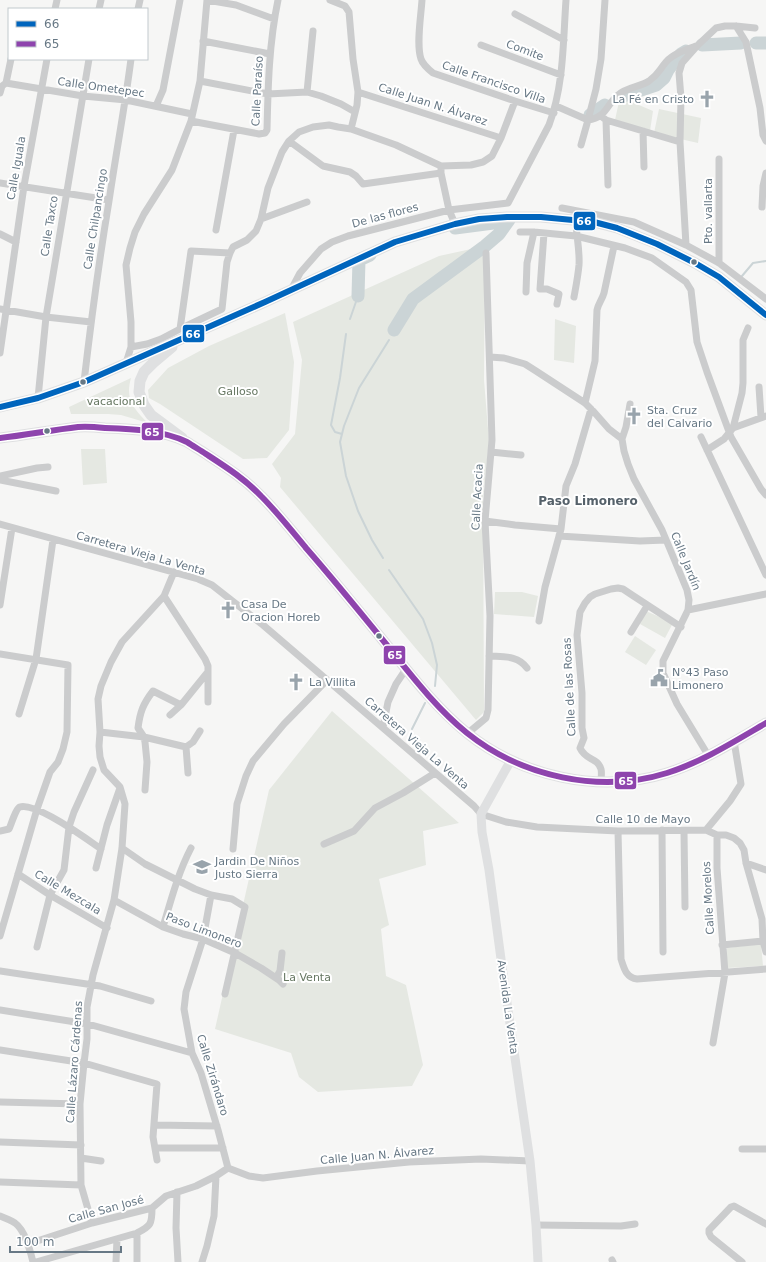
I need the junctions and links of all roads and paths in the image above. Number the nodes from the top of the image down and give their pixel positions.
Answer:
1 (180, 0) edge
2 (207, 0) edge
3 (278, 0) edge
4 (330, 0) edge
5 (422, 0) edge
6 (566, 0) edge
7 (605, 0) edge
8 (236, 3) edge
9 (515, 14) dead end
10 (274, 19) junction
11 (736, 26) junction
12 (755, 28) dead end
13 (313, 31) dead end
14 (564, 40) junction
15 (203, 41) junction
16 (481, 45) dead end
17 (698, 45) junction
18 (270, 54) junction
19 (11, 60) edge
20 (47, 60) edge
21 (90, 60) edge
22 (132, 60) edge
23 (561, 75) junction
24 (200, 81) junction
25 (6, 83) junction
26 (42, 89) junction
27 (307, 92) junction
28 (358, 92) junction
29 (0, 93) edge
30 (268, 94) junction
31 (83, 96) junction
32 (126, 100) junction
33 (515, 101) junction
34 (156, 106) junction
35 (763, 108) edge
36 (555, 110) junction
37 (355, 112) junction
38 (192, 117) junction
39 (604, 118) junction
40 (588, 120) junction
41 (352, 129) junction
42 (234, 130) junction
43 (643, 130) junction
44 (501, 138) junction
45 (289, 141) junction
46 (766, 141) edge
47 (680, 142) junction
48 (581, 145) dead end
49 (719, 160) dead end
50 (644, 167) dead end
51 (441, 169) junction
52 (766, 173) edge
53 (0, 183) edge
54 (608, 185) dead end
55 (24, 186) junction
56 (66, 194) junction
57 (108, 200) junction
58 (307, 202) dead end
59 (762, 207) dead end
60 (562, 208) dead end
61 (449, 210) junction
62 (261, 218) junction
63 (576, 220) junction
64 (455, 224) junction
65 (216, 230) dead end
66 (520, 232) dead end
67 (534, 232) junction
68 (544, 233) junction
69 (0, 234) edge
70 (576, 236) junction
71 (16, 242) junction
72 (686, 245) junction
73 (614, 246) junction
74 (230, 253) junction
75 (486, 253) dead end
76 (719, 263) junction
77 (291, 290) junction
78 (526, 292) dead end
79 (574, 297) dead end
80 (766, 299) edge
81 (557, 304) dead end
82 (3, 310) edge
83 (766, 315) edge
84 (46, 317) junction
85 (91, 322) junction
86 (748, 328) dead end
87 (181, 334) junction
88 (131, 347) junction
89 (0, 353) edge
90 (490, 357) junction
91 (126, 362) junction
92 (84, 382) junction
93 (759, 387) dead end
94 (38, 398) junction
95 (585, 403) junction
96 (630, 404) dead end
97 (0, 407) edge
98 (591, 409) junction
99 (764, 417) edge
100 (732, 430) junction
101 (701, 436) dead end
102 (0, 438) edge
103 (622, 439) junction
104 (186, 442) junction
105 (707, 450) junction
106 (491, 452) junction
107 (521, 455) dead end
108 (48, 467) dead end
109 (0, 476) edge
110 (0, 480) edge
111 (56, 491) dead end
112 (766, 495) edge
113 (485, 521) junction
114 (0, 524) edge
115 (12, 528) junction
116 (560, 533) junction
117 (53, 540) junction
118 (666, 540) junction
119 (765, 566) edge
120 (174, 572) junction
121 (766, 574) edge
122 (766, 594) edge
123 (164, 596) junction
124 (0, 605) edge
125 (647, 606) junction
126 (688, 610) junction
127 (539, 621) dead end
128 (681, 627) junction
129 (631, 632) dead end
130 (0, 654) edge
131 (489, 656) junction
132 (36, 659) junction
133 (527, 668) dead end
134 (406, 669) junction
135 (207, 673) junction
136 (327, 680) junction
137 (208, 702) dead end
138 (181, 705) junction
139 (19, 714) dead end
140 (170, 715) dead end
141 (766, 723) edge
142 (383, 727) junction
143 (200, 731) dead end
144 (100, 732) junction
145 (468, 733) junction
146 (144, 737) junction
147 (734, 741) junction
148 (186, 747) junction
149 (708, 755) junction
150 (511, 760) junction
151 (93, 770) dead end
152 (435, 772) junction
153 (188, 773) dead end
154 (601, 782) junction
155 (120, 787) junction
156 (145, 790) dead end
157 (37, 809) junction
158 (481, 814) junction
159 (69, 827) junction
160 (662, 830) junction
161 (684, 830) junction
162 (706, 830) junction
163 (0, 831) edge
164 (618, 831) junction
165 (717, 835) junction
166 (324, 844) dead end
167 (122, 848) junction
168 (191, 848) dead end
169 (101, 849) junction
170 (233, 849) dead end
171 (746, 863) junction
172 (96, 868) dead end
173 (766, 870) edge
174 (18, 874) junction
175 (177, 880) junction
176 (50, 894) junction
177 (211, 895) junction
178 (114, 900) junction
179 (685, 907) dead end
180 (764, 920) edge
181 (163, 927) junction
182 (107, 928) junction
183 (0, 936) edge
184 (203, 939) junction
185 (763, 941) junction
186 (722, 945) junction
187 (37, 947) dead end
188 (663, 952) dead end
189 (766, 952) edge
190 (235, 953) junction
191 (282, 953) dead end
192 (766, 969) edge
193 (0, 971) edge
194 (725, 973) junction
195 (276, 978) junction
196 (283, 984) dead end
197 (91, 985) junction
198 (225, 994) dead end
199 (151, 1001) dead end
200 (0, 1010) edge
201 (88, 1024) junction
202 (713, 1043) dead end
203 (0, 1050) edge
204 (192, 1053) junction
205 (84, 1063) junction
206 (0, 1102) edge
207 (80, 1104) junction
208 (155, 1125) junction
209 (217, 1126) junction
210 (0, 1142) edge
211 (81, 1145) junction
212 (155, 1148) junction
213 (223, 1148) junction
214 (742, 1149) dead end
215 (766, 1149) edge
216 (81, 1158) junction
217 (157, 1160) dead end
218 (101, 1161) dead end
219 (530, 1161) junction
220 (228, 1168) junction
221 (216, 1176) junction
222 (0, 1182) edge
223 (81, 1185) junction
224 (177, 1192) junction
225 (152, 1208) junction
226 (0, 1216) edge
227 (92, 1223) junction
228 (635, 1224) dead end
229 (766, 1224) edge
230 (536, 1225) junction
231 (137, 1233) junction
232 (117, 1239) junction
233 (28, 1244) junction
234 (35, 1262) edge
235 (116, 1262) edge
236 (137, 1262) edge
237 (178, 1262) edge
238 (202, 1262) edge
239 (538, 1262) edge
240 (742, 1262) edge

1 - 34 street
2 - 8 street
2 - 15 street
3 - 10 street, Calle Paraíso
4 - 28 street
5 - 33 street, Calle Francisco Villa
6 - 14 street
7 - 40 street
8 - 10 street
9 - 14 street
10 - 18 street, Calle Paraíso
11 - 12 street
11 - 17 street
11 - 35 street
13 - 27 street
14 - 23 street
15 - 18 street
15 - 24 street
16 - 23 street, Comite
17 - 39 street
17 - 47 street
18 - 30 street, Calle Paraíso
19 - 25 street
20 - 26 street, Calle Iguala
21 - 31 street, Calle Taxco
22 - 32 street, Calle Chilpancingo
23 - 36 street
24 - 30 street
24 - 38 street
25 - 26 street, Calle Ometepec
25 - 29 street
26 - 31 street, Calle Ometepec
26 - 55 street, Calle Iguala
27 - 30 street
27 - 37 street
28 - 37 street
28 - 44 street, Calle Juan N. Álvarez
30 - 42 street, Calle Paraíso
31 - 32 street, Calle Ometepec
31 - 56 street, Calle Taxco
32 - 34 street, Calle Ometepec
32 - 57 street, Calle Chilpancingo
33 - 36 street, Calle Francisco Villa
33 - 44 street
34 - 38 street, Calle Ometepec
35 - 46 street
36 - 40 street, Calle Francisco Villa
36 - 61 street, De las flores
37 - 41 street
38 - 42 street, Calle Paraíso
38 - 88 street
39 - 40 street
39 - 43 street
39 - 54 street
40 - 48 street
41 - 45 street
41 - 51 street
42 - 65 street
43 - 47 street
43 - 50 street
44 - 51 street
45 - 51 street
45 - 62 street
47 - 72 street
49 - 76 street, Pto. vallarta
51 - 61 street
52 - 59 street
53 - 55 street
55 - 56 street
55 - 71 street, Calle Iguala
56 - 57 street
56 - 84 street, Calle Taxco
57 - 85 street, Calle Chilpancingo
58 - 62 street
60 - 72 street
61 - 64 street
61 - 77 street, De las flores
62 - 74 street
63 - 64 highway
63 - 70 street
63 - 83 highway
64 - 77 highway
66 - 67 street
67 - 68 street
67 - 78 street
68 - 70 street
68 - 81 street
69 - 71 street
70 - 73 street
70 - 79 street
71 - 82 street, Calle Iguala
72 - 76 street
73 - 95 street
73 - 100 street
74 - 87 street
74 - 87 street
75 - 90 street, Calle Acacia
76 - 80 street
77 - 87 highway
82 - 84 street
82 - 89 street, Calle Iguala
84 - 85 street
84 - 94 street, Calle Taxco
85 - 92 street, Calle Chilpancingo
86 - 100 street
87 - 88 street
87 - 91 highway
87 - 104 highway
88 - 91 street
90 - 95 street
90 - 106 street, Calle Acacia
91 - 92 highway
92 - 94 highway
93 - 99 street
94 - 97 highway
95 - 98 street
96 - 103 street
98 - 103 street
98 - 116 street
99 - 100 street
100 - 105 street
100 - 112 street
101 - 105 street
102 - 104 highway
103 - 118 street, Calle Jardín
104 - 134 highway
105 - 119 street
106 - 107 street
106 - 113 street, Calle Acacia
108 - 109 street
110 - 111 street
113 - 116 street
113 - 131 street, Calle Acacia
114 - 115 street, Carretera Vieja La Venta
115 - 117 street, Carretera Vieja La Venta
115 - 124 street
116 - 118 street
116 - 127 street
117 - 120 street, Carretera Vieja La Venta
117 - 132 street
118 - 126 street, Calle Jardín
119 - 121 street
120 - 123 street
120 - 136 street, Carretera Vieja La Venta
122 - 126 street
123 - 135 street
123 - 144 street
125 - 128 street
125 - 129 street
125 - 154 street, Calle de las Rosas
126 - 128 street, Calle Jardín
128 - 149 street, Calle Jardín
130 - 132 street
131 - 133 street
131 - 145 street, Calle Acacia
132 - 139 street
132 - 157 street
134 - 142 street
134 - 145 highway
135 - 137 street
135 - 138 street
136 - 142 street, Carretera Vieja La Venta
136 - 170 street
138 - 140 street
138 - 146 street
141 - 147 highway
142 - 152 street, Carretera Vieja La Venta
143 - 148 street
144 - 146 street
144 - 155 street
145 - 150 highway
146 - 148 street
146 - 156 street
147 - 149 highway
147 - 162 street, Calle 10 de Mayo
148 - 153 street
149 - 154 highway
150 - 154 highway
150 - 158 main road
151 - 159 street
152 - 158 street, Carretera Vieja La Venta
152 - 166 street
155 - 167 street, Calle Lázaro Cárdenas
155 - 169 street
157 - 159 street
157 - 163 street
157 - 174 street
158 - 164 street, Calle 10 de Mayo
158 - 219 main road, Avenida La Venta
159 - 169 street
159 - 176 street
160 - 161 street, Calle 10 de Mayo
160 - 164 street, Calle 10 de Mayo
160 - 188 street
161 - 162 street, Calle 10 de Mayo
161 - 179 street
162 - 165 street
164 - 194 street
165 - 171 street
165 - 186 street, Calle Morelos
167 - 175 street
167 - 178 street, Calle Lázaro Cárdenas
168 - 175 street
169 - 172 street
171 - 173 street
171 - 180 street
174 - 176 street, Calle Mezcala
174 - 183 street
175 - 177 street
175 - 181 street
176 - 182 street, Calle Mezcala
176 - 187 street
177 - 184 street, Calle Zirándaro
177 - 190 street
178 - 181 street, Paso Limonero
178 - 182 street, Calle Lázaro Cárdenas
180 - 185 street
181 - 184 street, Paso Limonero
182 - 197 street, Calle Lázaro Cárdenas
184 - 190 street, Paso Limonero
184 - 204 street, Calle Zirándaro
185 - 186 street
185 - 189 street
186 - 194 street, Calle Morelos
190 - 195 street, Paso Limonero
190 - 198 street
191 - 195 street
192 - 194 street
193 - 197 street
194 - 202 street, Calle Morelos
195 - 196 street, Paso Limonero
197 - 199 street
197 - 201 street, Calle Lázaro Cárdenas
200 - 201 street
201 - 204 street
201 - 205 street, Calle Lázaro Cárdenas
203 - 205 street
204 - 209 street, Calle Zirándaro
205 - 207 street, Calle Lázaro Cárdenas
205 - 208 street
206 - 207 street
207 - 211 street, Calle Lázaro Cárdenas
208 - 209 street
208 - 212 street
209 - 213 street, Calle Zirándaro
210 - 211 street
211 - 216 street, Calle Lázaro Cárdenas
212 - 213 street
212 - 217 street
213 - 220 street, Calle Zirándaro
214 - 215 street
216 - 218 street
216 - 223 street, Calle Lázaro Cárdenas
219 - 220 street, Calle Juan N. Álvarez
219 - 230 main road, Avenida La Venta
220 - 221 street, Calle San José
221 - 224 street, Calle San José
221 - 238 street
222 - 223 street
223 - 227 street, Calle Lázaro Cárdenas
224 - 225 street, Calle San José
224 - 237 street
225 - 227 street, Calle San José
225 - 231 street
226 - 233 street
227 - 233 street, Calle San José
228 - 230 street
229 - 240 street
230 - 239 main road, Avenida La Venta
231 - 232 street
231 - 236 street
232 - 234 street
232 - 235 street
233 - 234 street

